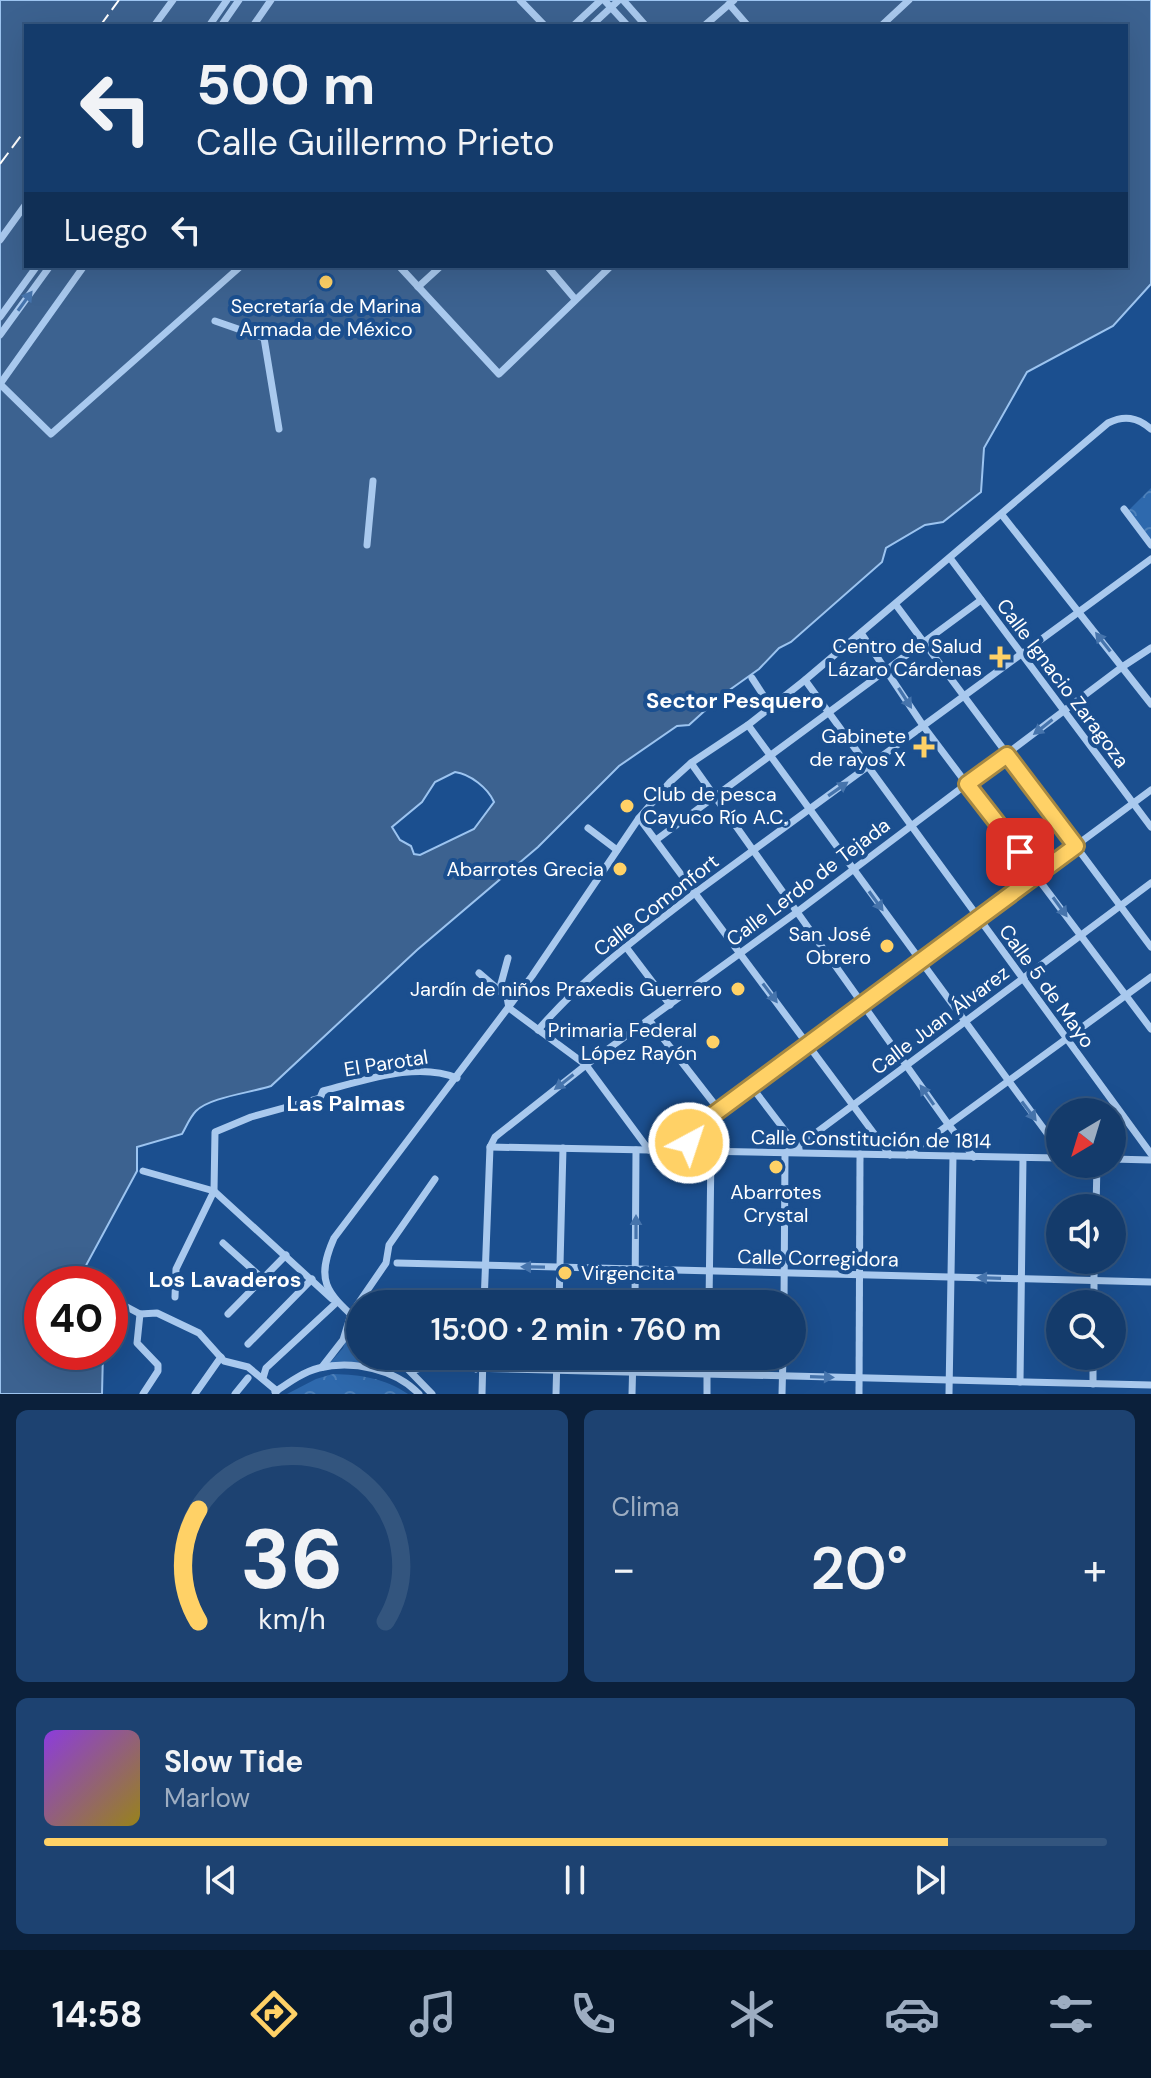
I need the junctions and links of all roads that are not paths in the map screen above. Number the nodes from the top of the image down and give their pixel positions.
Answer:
1 (173, 0) edge
2 (227, 0) edge
3 (239, 0) edge
4 (271, 0) edge
5 (520, 0) edge
6 (603, 0) edge
7 (621, 0) edge
8 (909, 0) edge
9 (731, 2) edge
10 (611, 8) junction
11 (155, 24) edge
12 (210, 24) edge
13 (222, 24) edge
14 (254, 24) edge
15 (543, 24) edge
16 (575, 24) edge
17 (593, 24) edge
18 (626, 24) edge
19 (644, 24) edge
20 (706, 24) edge
21 (747, 24) edge
22 (883, 24) edge
23 (24, 207) edge
24 (0, 240) edge
25 (36, 268) edge
26 (49, 268) edge
27 (83, 268) edge
28 (239, 268) edge
29 (401, 268) edge
30 (439, 268) edge
31 (549, 268) edge
32 (609, 268) edge
33 (418, 287) junction
34 (575, 299) junction
35 (0, 317) edge
36 (215, 321) dead end
37 (0, 335) edge
38 (0, 384) edge
39 (279, 429) dead end
40 (1151, 429) edge
41 (373, 481) dead end
42 (1124, 509) dead end
43 (1002, 515) junction
44 (367, 545) dead end
45 (1151, 545) edge
46 (950, 558) junction
47 (1151, 559) edge
48 (981, 600) junction
49 (896, 605) junction
50 (1079, 612) junction
51 (861, 633) junction
52 (924, 642) junction
53 (1151, 648) edge
54 (1022, 654) junction
55 (1122, 667) junction
56 (887, 669) junction
57 (752, 678) dead end
58 (805, 680) junction
59 (964, 696) junction
60 (1151, 704) edge
61 (771, 707) junction
62 (1064, 711) junction
63 (828, 712) junction
64 (748, 725) junction
65 (924, 727) junction
66 (1007, 755) junction
67 (770, 756) junction
68 (691, 763) junction
69 (869, 767) junction
70 (967, 784) junction
71 (1151, 790) edge
72 (715, 796) junction
73 (1133, 803) junction
74 (809, 809) junction
75 (639, 818) junction
76 (911, 826) junction
77 (1151, 827) edge
78 (588, 828) dead end
79 (656, 840) junction
80 (1076, 846) junction
81 (617, 850) junction
82 (753, 851) junction
83 (853, 869) junction
84 (1037, 874) junction
85 (1151, 883) edge
86 (695, 893) junction
87 (1120, 906) junction
88 (797, 912) junction
89 (978, 918) junction
90 (1081, 935) junction
91 (626, 947) junction
92 (1151, 947) edge
93 (740, 953) junction
94 (508, 958) dead end
95 (920, 961) junction
96 (479, 973) dead end
97 (1151, 977) edge
98 (1022, 979) junction
99 (499, 991) junction
100 (1126, 995) junction
101 (862, 1004) junction
102 (670, 1005) junction
103 (509, 1008) junction
104 (649, 1020) junction
105 (964, 1022) junction
106 (1151, 1029) edge
107 (538, 1030) junction
108 (1066, 1039) junction
109 (808, 1044) junction
110 (586, 1065) junction
111 (906, 1065) junction
112 (457, 1078) junction
113 (1007, 1082) junction
114 (751, 1086) junction
115 (853, 1105) junction
116 (719, 1110) junction
117 (948, 1124) junction
118 (691, 1131) junction
119 (1046, 1133) edge
120 (490, 1147) junction
121 (563, 1148) junction
122 (636, 1150) junction
123 (649, 1150) junction
124 (664, 1150) junction
125 (800, 1150) junction
126 (701, 1151) junction
127 (711, 1151) junction
128 (785, 1153) junction
129 (860, 1154) junction
130 (890, 1155) junction
131 (906, 1155) junction
132 (953, 1156) junction
133 (974, 1157) junction
134 (1151, 1157) edge
135 (1023, 1158) junction
136 (1046, 1158) edge
137 (1126, 1158) edge
138 (143, 1171) dead end
139 (435, 1179) dead end
140 (214, 1191) junction
141 (223, 1243) dead end
142 (286, 1255) junction
143 (397, 1263) dead end
144 (484, 1266) junction
145 (560, 1267) junction
146 (636, 1270) junction
147 (710, 1271) junction
148 (784, 1274) junction
149 (1094, 1274) edge
150 (860, 1275) junction
151 (950, 1277) junction
152 (263, 1279) junction
153 (312, 1279) junction
154 (1020, 1279) junction
155 (1094, 1279) junction
156 (1151, 1282) edge
157 (367, 1290) edge
158 (484, 1290) edge
159 (559, 1290) edge
160 (635, 1290) edge
161 (709, 1290) edge
162 (784, 1290) edge
163 (1094, 1290) edge
164 (175, 1297) dead end
165 (336, 1303) junction
166 (128, 1308) edge
167 (346, 1310) edge
168 (140, 1314) junction
169 (228, 1314) dead end
170 (346, 1330) edge
171 (248, 1344) dead end
172 (221, 1357) junction
173 (322, 1367) junction
174 (414, 1370) edge
175 (479, 1370) edge
176 (556, 1370) joint
177 (632, 1370) edge
178 (707, 1370) edge
179 (782, 1370) edge
180 (1093, 1370) edge
181 (411, 1371) junction
182 (632, 1373) junction
183 (707, 1374) junction
184 (782, 1376) junction
185 (248, 1378) dead end
186 (263, 1378) junction
187 (403, 1379) junction
188 (860, 1379) junction
189 (950, 1380) junction
190 (1020, 1382) junction
191 (1054, 1383) junction
192 (1093, 1384) junction
193 (1151, 1385) edge
194 (275, 1392) edge
195 (143, 1394) edge
196 (195, 1394) edge
197 (235, 1394) edge
198 (419, 1394) edge
199 (432, 1394) edge
200 (482, 1394) edge
201 (556, 1394) edge
202 (632, 1394) edge
203 (707, 1394) edge
204 (782, 1394) edge
205 (859, 1394) edge
206 (949, 1394) edge
207 (1053, 1394) edge

1 - 11 street
2 - 12 street
3 - 13 street
4 - 14 street
5 - 15 street
6 - 10 street
6 - 16 street
7 - 10 street
7 - 19 street
8 - 22 street
9 - 20 street
9 - 21 street
10 - 17 street
10 - 18 street
23 - 24 street
25 - 35 street
37 -> 26 street
27 - 38 street
28 - 38 street
29 - 33 street
30 - 33 street
31 - 34 street
32 - 34 street
33 - 34 street
36 - 39 street
40 - 43 street
41 - 44 street
42 - 45 street
43 - 46 street
43 - 50 street
46 - 48 street, Calle Ignacio Zaragoza
46 - 49 street
47 - 50 street, Calle Comonfort
48 - 52 street
48 - 54 street, Calle Ignacio Zaragoza
49 - 51 street
49 - 52 street
50 - 54 street, Calle Comonfort
55 -> 50 street
51 - 56 street
51 - 58 street
52 - 56 street
52 - 59 street
53 - 55 street, Calle Lerdo de Tejada
54 - 59 street, Calle Comonfort
54 - 62 street, Calle Ignacio Zaragoza
55 - 60 street
55 - 62 street, Calle Lerdo de Tejada
56 - 63 street
56 -> 65 street
57 - 61 street
58 - 61 street
58 - 63 street, Calle 5 de Mayo
59 - 65 street, Calle Comonfort
59 - 66 street
61 - 64 street
62 -> 66 street, Calle Lerdo de Tejada
62 - 73 street, Calle Ignacio Zaragoza
63 - 67 street
63 - 69 street, Calle 5 de Mayo
64 - 67 street
64 - 68 street
65 - 69 street, Calle Comonfort
65 - 70 street
66 - 70 street, Calle Lerdo de Tejada
66 - 80 street
67 - 72 street
67 - 74 street
68 - 72 street
68 - 75 street
74 -> 69 street, Calle Comonfort
69 - 76 street, Calle 5 de Mayo
70 - 76 street, Calle Lerdo de Tejada
70 - 84 street
71 - 73 street
72 - 79 street
72 - 82 street
73 - 77 street, Calle Ignacio Zaragoza
73 - 80 street
74 - 82 street, Calle Comonfort
74 - 83 street
75 - 79 street
75 - 81 street
76 - 83 street, Calle Lerdo de Tejada
76 - 89 street, Calle 5 de Mayo
78 - 81 street
79 - 86 street
80 - 84 street
80 - 87 street
81 - 103 street
82 - 86 street, Calle Comonfort
82 - 88 street
83 - 88 street, Calle Lerdo de Tejada
83 -> 95 street
84 - 89 street
84 -> 90 street
85 - 87 street, Calle Juan Álvarez
86 - 91 street, Calle Comonfort
86 - 93 street
87 - 90 street, Calle Juan Álvarez
87 - 92 street
88 - 93 street, Calle Lerdo de Tejada
88 - 101 street
89 - 95 street
89 - 98 street, Calle 5 de Mayo
90 - 98 street, Calle Juan Álvarez
90 - 100 street
91 - 102 street
91 - 107 street, Calle Comonfort
93 - 102 street, Calle Lerdo de Tejada
93 -> 109 street
94 - 99 street
95 - 101 street
95 - 105 street
96 - 99 street
97 - 100 street
98 - 105 street, Calle Juan Álvarez
98 - 108 street, Calle 5 de Mayo
99 - 103 street
100 - 106 street
100 - 108 street
101 - 109 street
101 - 111 street
102 - 104 street, Calle Lerdo de Tejada
103 - 107 street
103 - 112 street
104 - 110 street, Calle Lerdo de Tejada
104 - 116 street
105 - 111 street, Calle Juan Álvarez
105 - 113 street
107 - 110 street
108 - 113 street
108 - 134 street, Calle 5 de Mayo
109 - 114 street
109 - 115 street
110 -> 120 street, Calle Lerdo de Tejada
110 - 123 street
111 - 115 street, Calle Juan Álvarez
117 -> 111 street
112 - 140 street, El Parotal
112 - 165 street
113 - 117 street
113 -> 119 street
114 - 116 street
114 - 125 street
115 - 125 street, Calle Juan Álvarez
115 - 130 street
116 - 118 street
117 - 131 street
117 - 133 street
118 - 124 street
118 - 126 street
120 - 121 street, Calle Constitución de 1814
120 - 144 street
121 - 122 street, Calle Constitución de 1814
121 - 145 street
122 - 123 street, Calle Constitución de 1814
146 -> 122 street
123 - 124 street, Calle Constitución de 1814
124 - 126 street, Calle Constitución de 1814
125 - 128 street, Calle Juan Álvarez
125 - 129 street, Calle Constitución de 1814
126 - 127 street, Calle Constitución de 1814
127 - 128 street, Calle Constitución de 1814
127 - 147 street
128 - 148 street
129 - 130 street, Calle Constitución de 1814
129 - 150 street
130 - 131 street, Calle Constitución de 1814
131 - 132 street, Calle Constitución de 1814
132 - 133 street, Calle Constitución de 1814
132 - 151 street
133 - 135 street, Calle Constitución de 1814
134 - 137 street
135 - 136 street, Calle Constitución de 1814
135 - 154 street
138 - 140 street
139 - 157 street
140 - 142 street
140 - 164 street, El Parotal
141 - 152 street
142 - 152 street
142 - 153 street
143 - 144 street, Calle Corregidora
145 -> 144 street, Calle Corregidora
144 - 158 street
145 - 146 street, Calle Corregidora
145 - 159 street
146 - 147 street, Calle Corregidora
146 - 160 street
147 - 148 street, Calle Corregidora
147 - 161 street
148 - 150 street, Calle Corregidora
148 - 162 street
149 - 155 street
150 - 151 street, Calle Corregidora
150 - 188 street
154 -> 151 street, Calle Corregidora
151 - 189 street
152 - 169 street
153 - 165 street
153 - 171 street
154 - 155 street, Calle Corregidora
154 - 190 street
155 - 156 street, Calle Corregidora
155 - 163 street
165 - 167 street
165 - 186 street
166 - 168 street
168 - 172 street
168 - 195 street
170 - 173 street
172 - 186 street
172 - 196 street
173 - 187 street
173 - 194 street
174 - 181 street
175 - 200 street
176 - 182 street
176 - 201 street
177 - 182 street
178 - 183 street
179 - 184 street
180 - 192 street
181 - 187 street
181 - 199 street
182 - 183 street
182 - 202 street
183 - 184 street
183 - 203 street
184 -> 188 street
184 - 204 street
185 - 197 street
186 - 194 street
187 - 198 street
188 - 189 street
188 - 205 street
189 - 190 street
189 - 206 street
190 - 191 street
191 - 192 street
191 - 207 street
192 - 193 street

